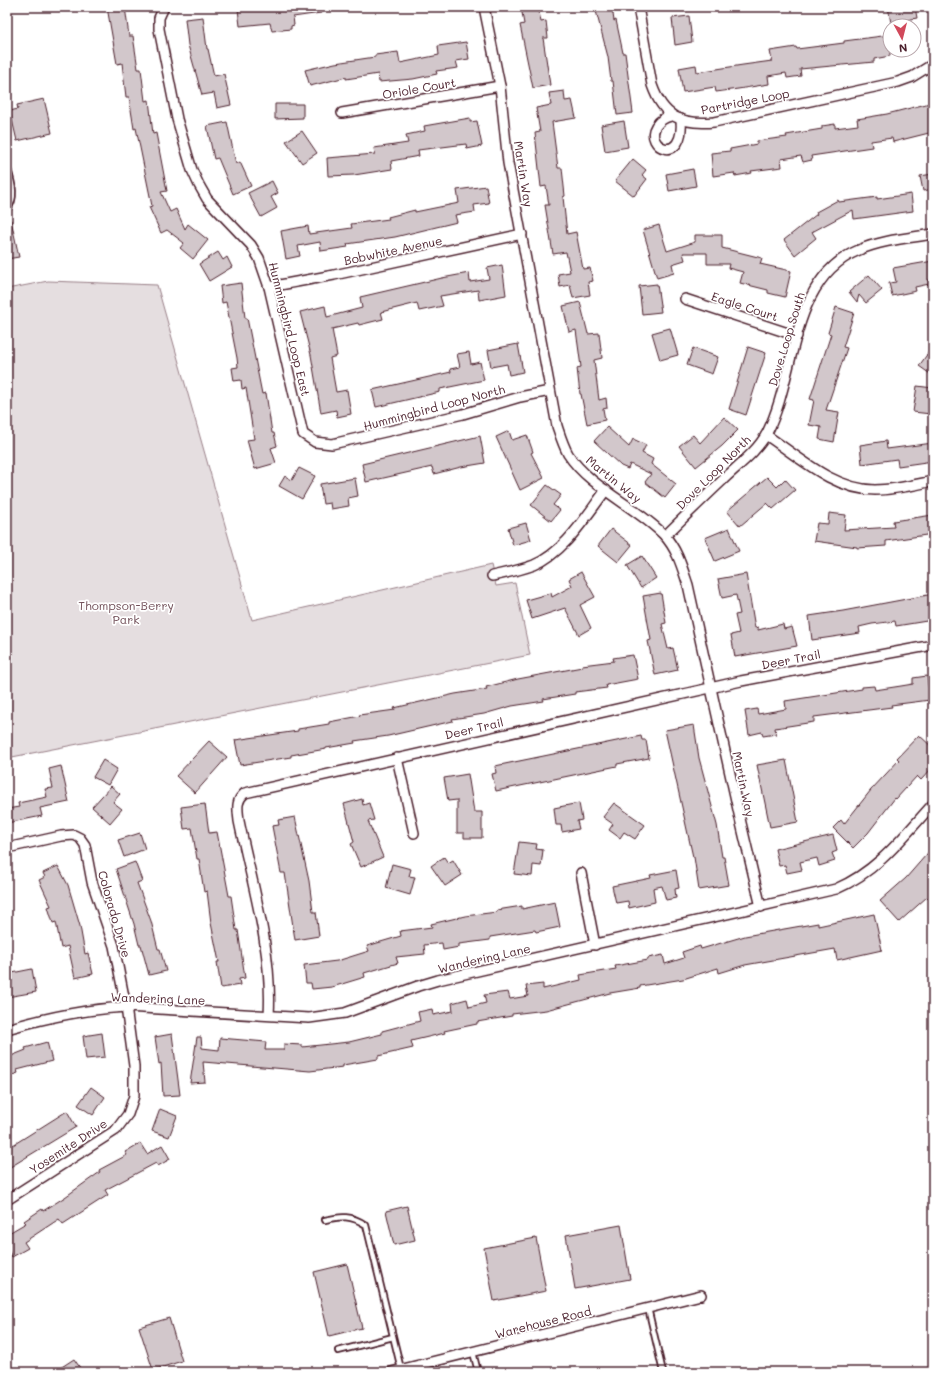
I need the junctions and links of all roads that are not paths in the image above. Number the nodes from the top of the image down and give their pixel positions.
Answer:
1 (164, 7) edge
2 (484, 7) edge
3 (638, 7) edge
4 (933, 65) edge
5 (500, 86) junction
6 (342, 113) dead end
7 (671, 116) junction
8 (681, 119) junction
9 (7, 166) edge
10 (7, 210) edge
11 (522, 234) junction
12 (933, 234) edge
13 (269, 286) junction
14 (685, 299) dead end
15 (797, 336) junction
16 (550, 391) junction
17 (766, 435) junction
18 (323, 444) joint
19 (933, 481) edge
20 (606, 490) junction
21 (665, 536) junction
22 (492, 576) dead end
23 (933, 645) edge
24 (711, 688) junction
25 (397, 758) junction
26 (933, 804) edge
27 (414, 833) dead end
28 (7, 848) edge
29 (581, 873) dead end
30 (761, 907) junction
31 (594, 945) junction
32 (126, 1007) junction
33 (269, 1015) junction
34 (7, 1029) edge
35 (7, 1200) edge
36 (325, 1220) dead end
37 (701, 1295) dead end
38 (648, 1308) junction
39 (393, 1337) junction
40 (338, 1351) dead end
41 (473, 1352) junction
42 (401, 1369) junction
43 (391, 1372) edge
44 (478, 1372) edge
45 (664, 1372) edge

1 - 13 street, Hummingbird Loop East
2 - 5 street, Martin Way
3 - 7 street
4 - 8 street, Partridge Loop
5 - 6 street, Oriole Court
5 - 11 street, Martin Way
7 - 8 street, Partridge Loop
7 - 8 street
9 - 10 lane
11 - 13 street, Bobwhite Avenue
11 - 16 street, Martin Way
12 - 15 street, Dove Loop South
13 - 18 street, Hummingbird Loop East
14 - 15 street, Eagle Court
15 - 17 street, Dove Loop South
16 - 18 street, Hummingbird Loop North
16 - 20 street, Martin Way
17 - 19 street, Dove Loop North
17 - 21 street, Dove Loop North
20 - 21 street, Martin Way
20 - 22 street
21 - 24 street, Martin Way
23 - 24 street, Deer Trail
24 - 25 street, Deer Trail
24 - 30 street, Martin Way
25 - 27 street
25 - 33 street, Deer Trail
26 - 30 street, Wandering Lane
28 - 32 street, Colorado Drive
29 - 31 street
30 - 31 street, Wandering Lane
31 - 33 street, Wandering Lane
32 - 33 street, Wandering Lane
32 - 34 street, Wandering Lane
32 - 35 street, Yosemite Drive
36 - 39 lane
37 - 38 street, Warehouse Road
38 - 41 street, Warehouse Road
38 - 45 lane
39 - 40 lane
39 - 42 lane
41 - 42 street, Warehouse Road
41 - 44 lane
42 - 43 street, Warehouse Road

